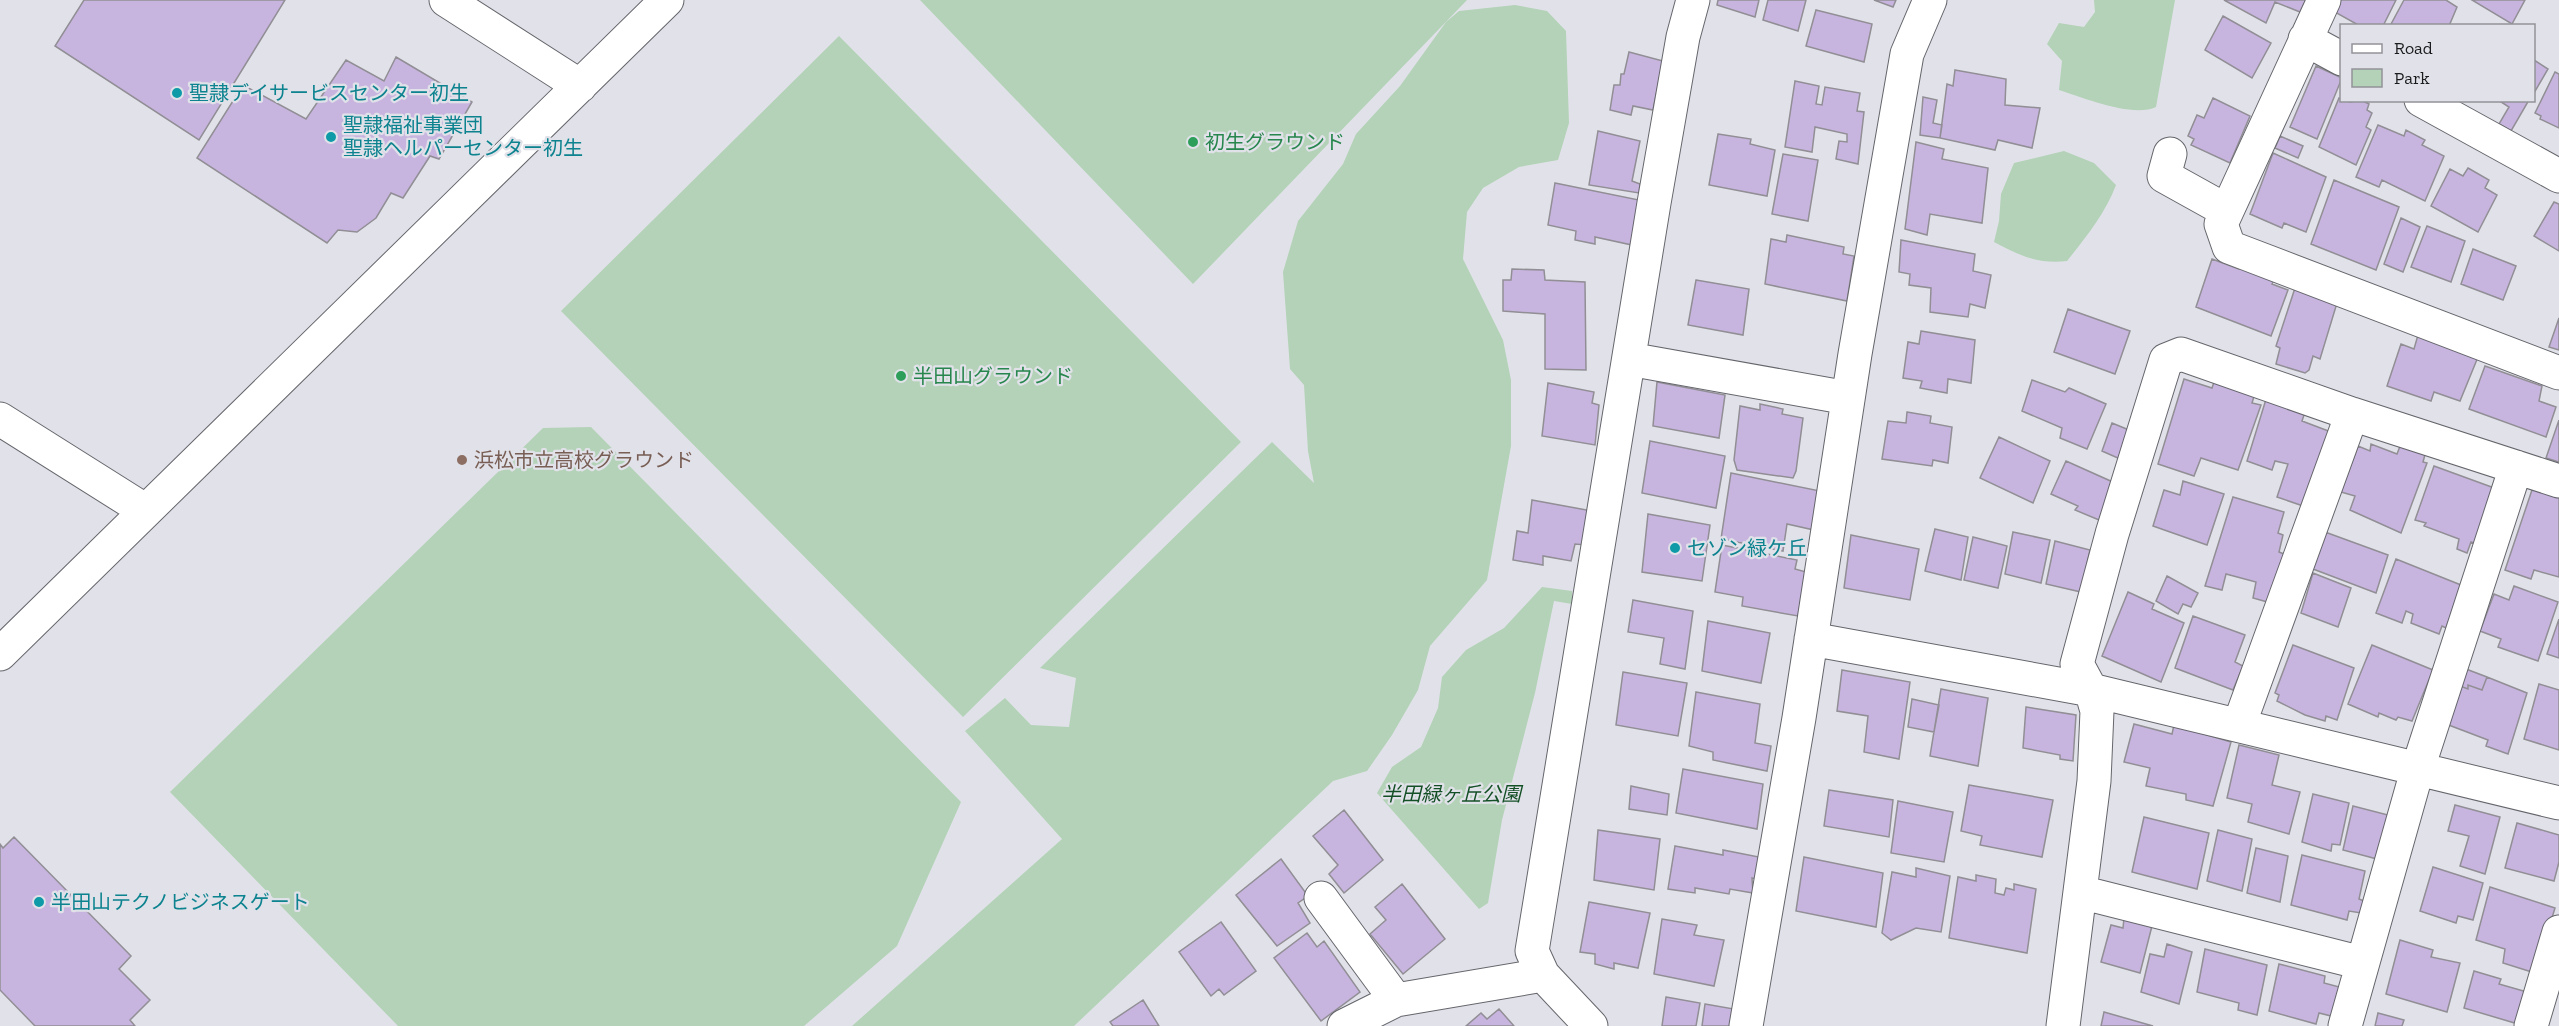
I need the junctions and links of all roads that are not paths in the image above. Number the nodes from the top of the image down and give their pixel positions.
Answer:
1 (446, 0) edge
2 (668, 0) edge
3 (1693, 0) edge
4 (1930, 0) edge
5 (2324, 0) edge
6 (2305, 39) junction
7 (2340, 58) edge
8 (580, 86) junction
9 (2425, 102) edge
10 (2170, 154) dead end
11 (2559, 176) edge
12 (2227, 211) junction
13 (1629, 359) junction
14 (2559, 373) edge
15 (1848, 398) junction
16 (2352, 414) junction
17 (0, 419) edge
18 (2516, 467) junction
19 (2559, 481) edge
20 (146, 511) junction
21 (1811, 639) junction
22 (0, 654) edge
23 (2091, 690) junction
24 (2239, 725) junction
25 (2416, 771) junction
26 (2559, 803) edge
27 (2080, 892) junction
28 (1321, 898) dead end
29 (2559, 932) edge
30 (2362, 963) junction
31 (1542, 975) junction
32 (1396, 1000) junction
33 (1344, 1026) edge
34 (1591, 1026) edge
35 (1746, 1026) edge
36 (2063, 1026) edge
37 (2344, 1026) edge
38 (2531, 1026) edge

1 - 8 street
2 - 8 street
3 - 13 street
4 - 15 street
5 - 6 street
6 - 7 street
6 - 12 street
8 - 20 street
9 - 11 street
10 - 12 street
12 - 14 street
13 - 15 street
13 - 31 street
15 - 21 street
16 - 18 street
16 - 23 street
16 - 24 street
17 - 20 street
18 - 19 street
18 - 25 street
20 - 22 street
21 - 23 street
21 - 35 street
23 - 24 street
23 - 27 street
24 - 25 street
25 - 26 street
25 - 30 street
27 - 30 street
27 - 36 street
28 - 32 street
29 - 38 street
30 - 37 street
31 - 32 street
31 - 34 street
32 - 33 street

